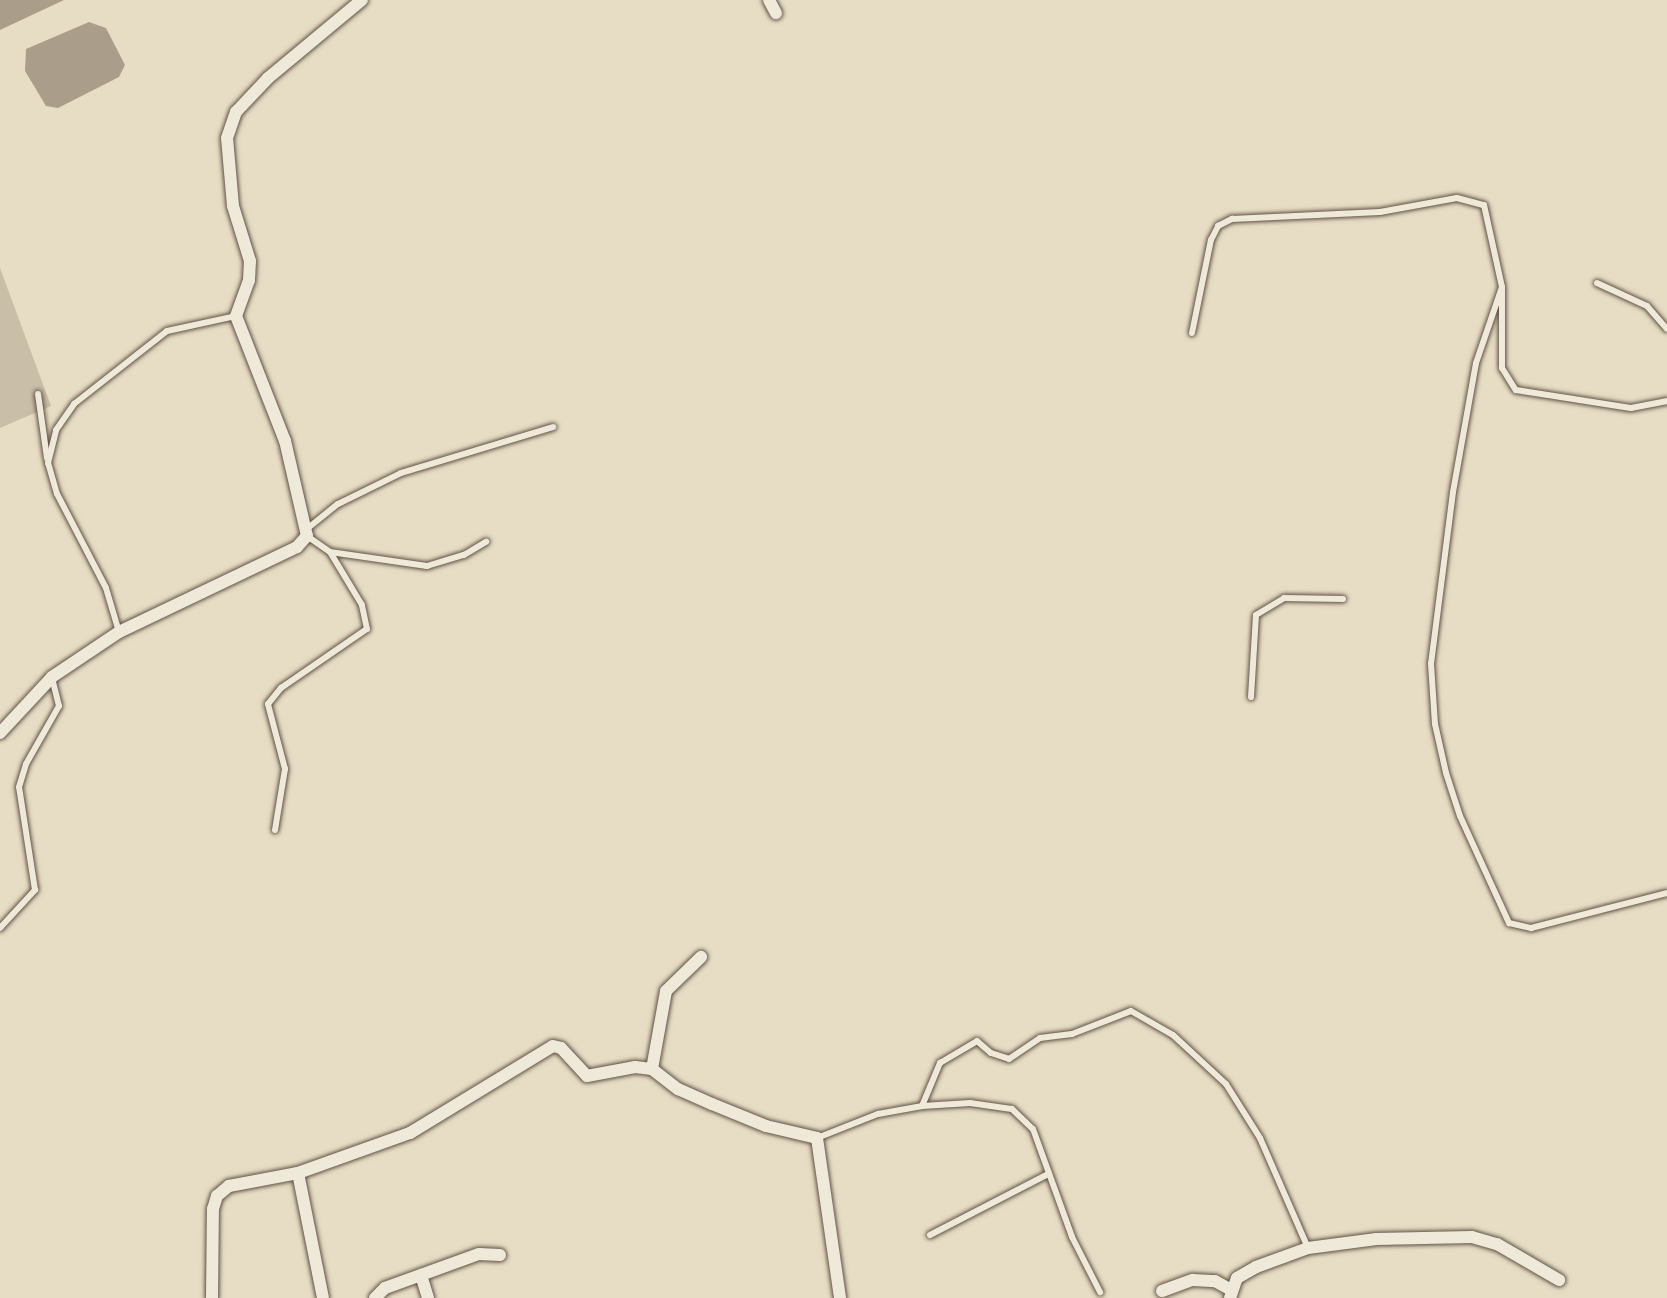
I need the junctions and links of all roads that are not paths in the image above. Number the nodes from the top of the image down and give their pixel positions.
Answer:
1 (362, 0) edge
2 (769, 0) edge
3 (776, 13) dead end
4 (1597, 283) dead end
5 (1502, 287) junction
6 (236, 316) junction
7 (1667, 329) edge
8 (1192, 333) dead end
9 (38, 394) dead end
10 (1667, 401) edge
11 (553, 427) dead end
12 (48, 463) junction
13 (308, 532) junction
14 (486, 542) dead end
15 (330, 552) junction
16 (1343, 599) dead end
17 (119, 632) junction
18 (52, 677) junction
19 (1251, 697) dead end
20 (0, 733) edge
21 (275, 830) dead end
22 (1667, 893) edge
23 (0, 928) edge
24 (701, 957) dead end
25 (652, 1069) junction
26 (922, 1106) junction
27 (817, 1138) junction
28 (298, 1173) junction
29 (1048, 1174) junction
30 (930, 1235) dead end
31 (1308, 1248) junction
32 (500, 1255) dead end
33 (421, 1275) junction
34 (1559, 1280) dead end
35 (1162, 1291) dead end
36 (1100, 1292) dead end
37 (1231, 1294) edge
38 (212, 1298) edge
39 (323, 1298) edge
40 (375, 1298) edge
41 (428, 1298) edge
42 (840, 1298) edge

1 - 6 street
2 - 3 street
4 - 7 lane
5 - 8 lane
5 - 10 lane
5 - 22 lane
6 - 12 lane
6 - 13 street
9 - 12 lane
11 - 13 lane
12 - 17 lane
13 - 15 lane
13 - 17 street
14 - 15 lane
15 - 21 lane
16 - 19 lane
17 - 18 street
18 - 20 street
18 - 23 lane
24 - 25 street
25 - 27 street
25 - 28 street
26 - 27 lane
26 - 29 lane
26 - 31 lane
27 - 42 street
28 - 38 street
28 - 39 street
29 - 30 lane
29 - 36 lane
31 - 34 street
31 - 37 street
32 - 33 street
33 - 40 street
33 - 41 street
35 - 37 street

